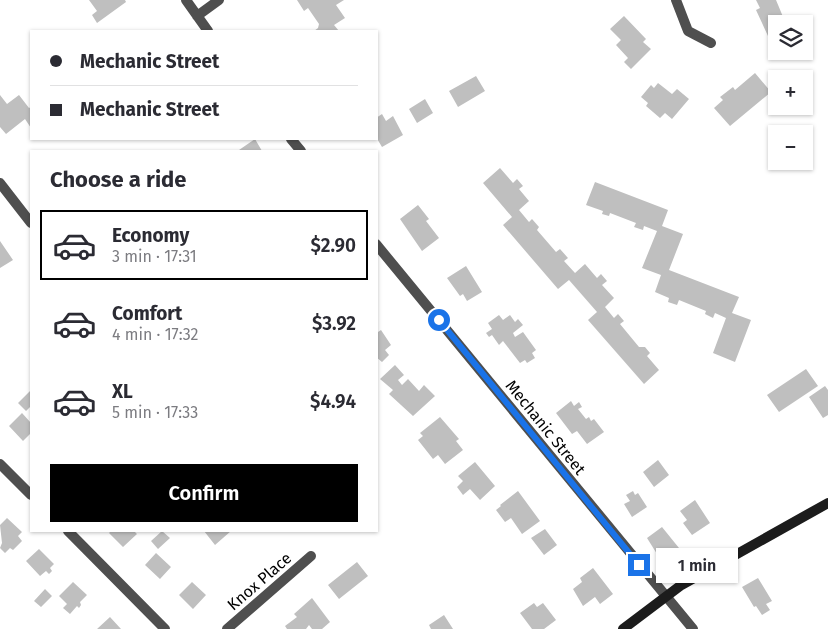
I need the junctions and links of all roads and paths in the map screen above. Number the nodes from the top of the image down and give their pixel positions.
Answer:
1 (186, 0) edge
2 (219, 0) edge
3 (676, 0) edge
4 (197, 16) junction
5 (207, 30) edge
6 (712, 43) dead end
7 (292, 140) edge
8 (300, 150) edge
9 (0, 183) edge
10 (30, 222) edge
11 (378, 246) edge
12 (0, 464) edge
13 (30, 494) edge
14 (828, 503) edge
15 (69, 532) edge
16 (311, 556) dead end
17 (665, 597) junction
18 (165, 629) edge
19 (227, 629) edge
20 (623, 629) edge
21 (693, 629) edge

1 - 4 street
2 - 4 street
3 - 6 street
4 - 5 street
7 - 8 street
9 - 10 street
11 - 17 street, Mechanic Street
12 - 13 street
14 - 17 main road
15 - 18 street
16 - 19 street, Knox Place
17 - 20 main road
17 - 21 street, Mechanic Street

